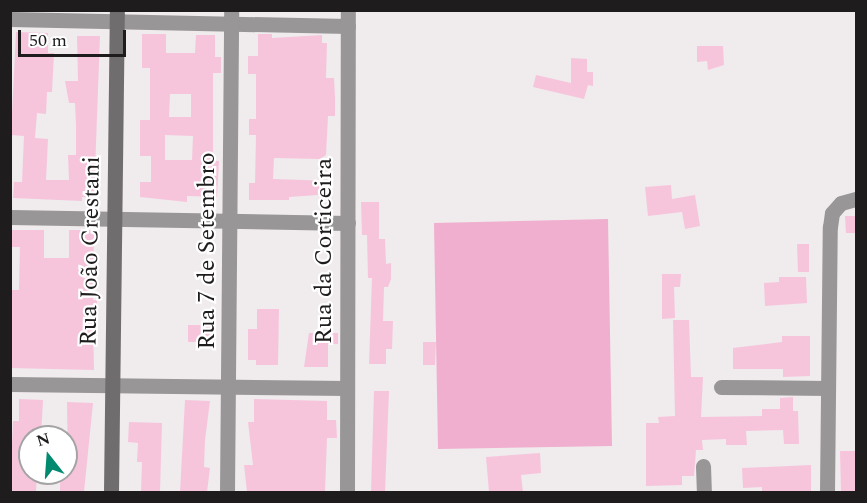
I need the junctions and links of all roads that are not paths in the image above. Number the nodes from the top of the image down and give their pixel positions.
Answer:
1 (117, 16) edge
2 (231, 17) edge
3 (348, 18) edge
4 (10, 19) edge
5 (856, 199) edge
6 (115, 216) junction
7 (10, 218) edge
8 (230, 220) junction
9 (348, 223) junction
10 (10, 384) edge
11 (112, 386) junction
12 (229, 387) junction
13 (722, 387) dead end
14 (346, 388) junction
15 (828, 388) junction
16 (703, 466) dead end
17 (111, 492) edge
18 (227, 492) edge
19 (347, 492) edge
20 (704, 492) edge
21 (827, 492) edge

1 - 2 street
1 - 4 street
1 - 6 street, Rua João Crestani
2 - 3 street
2 - 8 street, Rua 7 de Setembro
3 - 9 street, Rua da Corticeira
5 - 15 street
6 - 7 street
6 - 8 street
6 - 11 street, Rua João Crestani
8 - 9 street
8 - 12 street, Rua 7 de Setembro
9 - 14 street, Rua da Corticeira
10 - 11 street
11 - 12 street
11 - 17 street, Rua João Crestani
12 - 14 street
12 - 18 street, Rua 7 de Setembro
13 - 15 street
14 - 19 street, Rua da Corticeira
15 - 21 street
16 - 20 street

